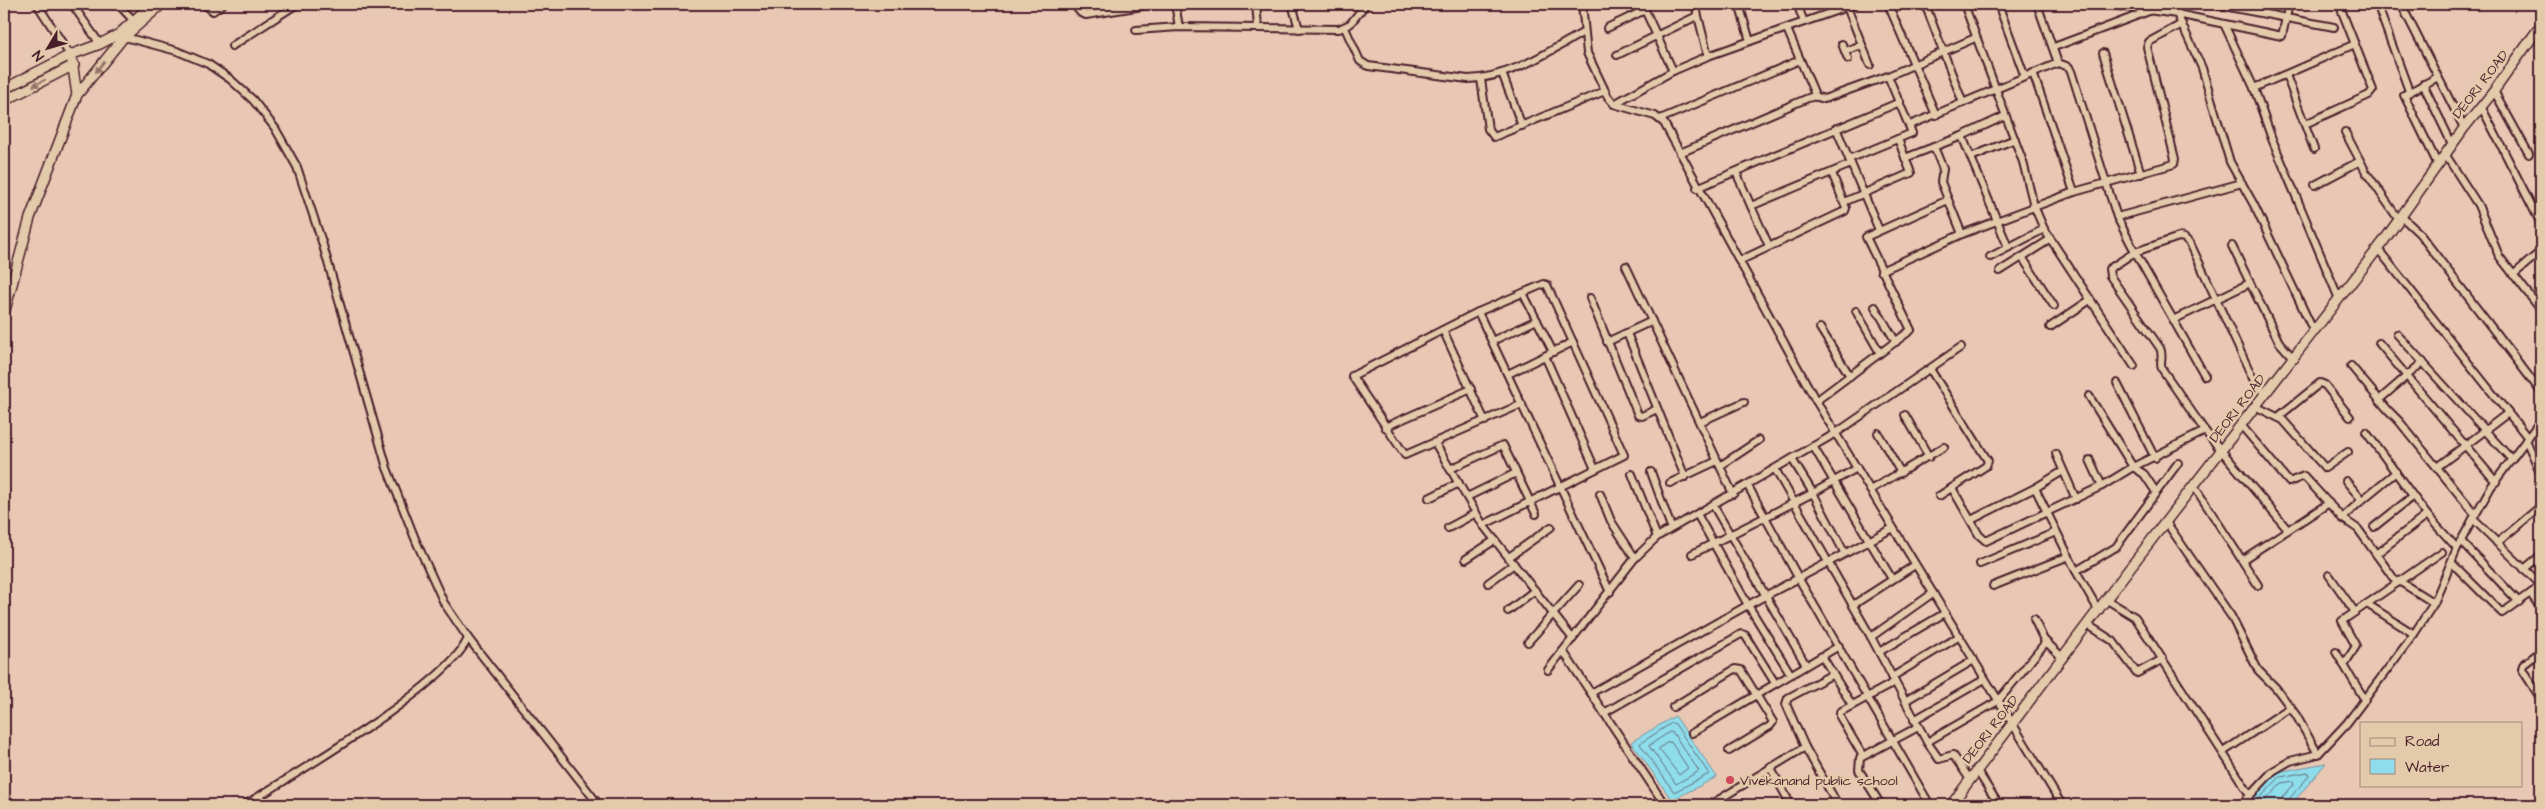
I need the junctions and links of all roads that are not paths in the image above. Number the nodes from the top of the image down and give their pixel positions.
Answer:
1 (37, 4) edge
2 (72, 4) edge
3 (118, 4) edge
4 (152, 4) edge
5 (162, 4) edge
6 (204, 4) edge
7 (223, 4) edge
8 (297, 4) edge
9 (1073, 4) edge
10 (1155, 4) edge
11 (1175, 4) edge
12 (1256, 4) edge
13 (1292, 4) edge
14 (1366, 4) edge
15 (1582, 4) edge
16 (1636, 4) edge
17 (1695, 4) edge
18 (1739, 4) edge
19 (1797, 4) edge
20 (1855, 4) edge
21 (1888, 4) edge
22 (1925, 4) edge
23 (1964, 4) edge
24 (1998, 4) edge
25 (2037, 4) edge
26 (2104, 4) edge
27 (2178, 4) edge
28 (2213, 4) edge
29 (2289, 4) edge
30 (2340, 4) edge
31 (1838, 6) edge
32 (2402, 6) dead end
33 (1847, 7) junction
34 (1639, 11) junction
35 (2149, 11) junction
36 (2380, 12) dead end
37 (2177, 14) junction
38 (1697, 16) junction
39 (2286, 19) junction
40 (135, 22) junction
41 (1804, 22) junction
42 (2182, 24) junction
43 (2224, 24) junction
44 (2541, 25) edge
45 (1179, 27) junction
46 (1258, 27) junction
47 (2334, 27) dead end
48 (1345, 28) junction
49 (1607, 28) dead end
50 (1299, 29) junction
51 (1787, 29) junction
52 (1136, 30) dead end
53 (1584, 32) junction
54 (1656, 34) junction
55 (121, 36) junction
56 (1975, 38) junction
57 (1750, 41) junction
58 (100, 44) junction
59 (1842, 44) dead end
60 (2355, 44) junction
61 (1862, 45) junction
62 (232, 46) dead end
63 (2054, 47) junction
64 (1845, 51) junction
65 (1944, 51) junction
66 (2103, 53) dead end
67 (70, 54) junction
68 (1617, 55) dead end
69 (1708, 56) junction
70 (1848, 59) dead end
71 (1800, 60) junction
72 (2058, 63) junction
73 (74, 65) junction
74 (1870, 65) dead end
75 (1914, 65) junction
76 (1673, 71) junction
77 (1502, 73) junction
78 (2033, 73) junction
79 (2286, 75) junction
80 (1888, 76) junction
81 (2025, 76) junction
82 (2438, 77) junction
83 (1481, 79) junction
84 (2423, 84) junction
85 (1996, 88) junction
86 (2254, 88) junction
87 (4, 89) edge
88 (1605, 90) junction
89 (2410, 91) junction
90 (2494, 91) junction
91 (77, 95) junction
92 (1816, 96) junction
93 (4, 101) edge
94 (1900, 102) junction
95 (1963, 103) junction
96 (1614, 104) junction
97 (2482, 106) junction
98 (1936, 115) junction
99 (2005, 116) junction
100 (1660, 119) junction
101 (2305, 124) junction
102 (1910, 125) junction
103 (1522, 126) junction
104 (1836, 128) junction
105 (2464, 128) junction
106 (2345, 132) dead end
107 (1962, 136) junction
108 (2015, 138) junction
109 (1898, 139) junction
110 (2452, 144) junction
111 (1934, 147) junction
112 (2314, 148) dead end
113 (1680, 153) junction
114 (2445, 154) junction
115 (2529, 154) dead end
116 (1971, 157) junction
117 (1905, 158) junction
118 (1850, 161) junction
119 (2360, 161) junction
120 (2438, 165) junction
121 (1736, 172) junction
122 (1832, 173) junction
123 (2141, 174) junction
124 (2106, 182) junction
125 (2242, 183) junction
126 (2315, 185) dead end
127 (1697, 188) junction
128 (2074, 192) junction
129 (1864, 193) junction
130 (1948, 200) junction
131 (1844, 202) junction
132 (1751, 206) junction
133 (2034, 206) junction
134 (2117, 217) junction
135 (2400, 218) junction
136 (1997, 220) junction
137 (2541, 224) edge
138 (2044, 229) junction
139 (1879, 230) junction
140 (1962, 234) junction
141 (2049, 240) junction
142 (1769, 246) junction
143 (2232, 246) dead end
144 (2008, 248) junction
145 (2378, 249) junction
146 (2541, 251) edge
147 (2136, 252) junction
148 (1990, 257) dead end
149 (2022, 257) junction
150 (1739, 261) junction
151 (1626, 266) dead end
152 (1881, 271) junction
153 (2000, 271) dead end
154 (2512, 275) junction
155 (2250, 283) junction
156 (1523, 293) junction
157 (1590, 298) dead end
158 (2339, 298) junction
159 (2090, 300) junction
160 (2214, 300) junction
161 (2054, 306) dead end
162 (1875, 307) dead end
163 (2541, 310) edge
164 (1856, 311) dead end
165 (1478, 312) junction
166 (4, 314) edge
167 (2175, 319) junction
168 (1537, 320) junction
169 (1652, 321) junction
170 (2050, 327) dead end
171 (1820, 328) dead end
172 (1443, 330) junction
173 (2314, 332) junction
174 (1627, 333) junction
175 (2397, 334) dead end
176 (1492, 341) junction
177 (1573, 342) junction
178 (1607, 342) junction
179 (1896, 342) junction
180 (2379, 344) dead end
181 (1961, 346) dead end
182 (1553, 352) junction
183 (1880, 354) junction
184 (1545, 356) junction
185 (2294, 359) junction
186 (2423, 362) junction
187 (2134, 366) dead end
188 (2351, 366) dead end
189 (1930, 369) junction
190 (1508, 374) junction
191 (1850, 376) junction
192 (2205, 376) dead end
193 (2407, 376) junction
194 (2117, 383) dead end
195 (1471, 389) junction
196 (2541, 392) edge
197 (2265, 394) junction
198 (2089, 396) dead end
199 (2379, 400) junction
200 (1816, 401) junction
201 (1744, 402) dead end
202 (1522, 404) junction
203 (2255, 406) junction
204 (1657, 409) junction
205 (2508, 413) junction
206 (1905, 415) dead end
207 (2350, 417) dead end
208 (2278, 418) junction
209 (2541, 420) edge
210 (1485, 421) junction
211 (1700, 422) junction
212 (2241, 424) junction
213 (1386, 428) junction
214 (2206, 431) junction
215 (2486, 431) junction
216 (2366, 432) dead end
217 (1836, 433) junction
218 (1878, 433) dead end
219 (2527, 439) junction
220 (1759, 440) dead end
221 (1435, 443) junction
222 (1813, 446) junction
223 (1944, 447) dead end
224 (2466, 447) junction
225 (2222, 450) junction
226 (2348, 452) dead end
227 (2056, 454) dead end
228 (1929, 457) junction
229 (2155, 458) junction
230 (1792, 459) junction
231 (2090, 460) dead end
232 (2512, 460) junction
233 (2178, 463) dead end
234 (1718, 464) junction
235 (2132, 467) junction
236 (2437, 467) junction
237 (1857, 468) junction
238 (1450, 469) junction
239 (1595, 469) junction
240 (1775, 469) junction
241 (2063, 471) junction
242 (1651, 472) dead end
243 (2396, 472) junction
244 (1516, 473) junction
245 (1901, 473) junction
246 (1632, 474) dead end
247 (2541, 474) edge
248 (1685, 477) junction
249 (1834, 481) junction
250 (2346, 481) dead end
251 (2496, 482) junction
252 (1459, 483) junction
253 (1670, 483) dead end
254 (1560, 486) junction
255 (1748, 486) junction
256 (2102, 486) junction
257 (2194, 486) junction
258 (1952, 488) junction
259 (2035, 488) junction
260 (1870, 490) junction
261 (2156, 492) junction
262 (1813, 493) junction
263 (1600, 494) dead end
264 (1733, 494) junction
265 (1939, 496) dead end
266 (2413, 496) junction
267 (1467, 497) junction
268 (1429, 498) dead end
269 (2076, 499) junction
270 (2362, 500) junction
271 (1794, 501) junction
272 (1529, 502) junction
273 (2329, 503) junction
274 (1713, 505) junction
275 (2541, 506) edge
276 (1476, 513) junction
277 (2046, 513) junction
278 (1536, 514) dead end
279 (1697, 514) junction
280 (2427, 515) junction
281 (1765, 516) junction
282 (2474, 516) junction
283 (2342, 518) junction
284 (1971, 520) junction
285 (2166, 522) junction
286 (1484, 525) junction
287 (1551, 527) dead end
288 (1671, 527) junction
289 (1448, 528) dead end
290 (1893, 528) junction
291 (2374, 528) dead end
292 (2288, 530) junction
293 (2056, 532) junction
294 (1730, 534) junction
295 (1657, 537) junction
296 (1495, 540) junction
297 (1869, 541) junction
298 (2461, 541) junction
299 (1713, 543) junction
300 (2497, 543) junction
301 (2457, 548) junction
302 (1844, 552) junction
303 (2442, 552) dead end
304 (1692, 554) dead end
305 (2376, 554) junction
306 (2541, 555) edge
307 (2069, 556) junction
308 (1509, 557) junction
309 (1635, 558) junction
310 (1466, 559) dead end
311 (2242, 560) junction
312 (1829, 562) junction
313 (2451, 562) junction
314 (1514, 564) junction
315 (1980, 564) dead end
316 (1915, 565) junction
317 (2524, 569) junction
318 (2076, 571) junction
319 (2329, 575) dead end
320 (1892, 578) junction
321 (1799, 579) junction
322 (2398, 582) junction
323 (1488, 584) dead end
324 (1578, 585) dead end
325 (2258, 585) dead end
326 (2541, 585) edge
327 (1993, 586) dead end
328 (1535, 590) junction
329 (1610, 592) junction
330 (1933, 593) junction
331 (2530, 593) junction
332 (1766, 596) junction
333 (2107, 600) junction
334 (2519, 602) junction
335 (2434, 603) junction
336 (2367, 604) junction
337 (1748, 605) junction
338 (1853, 605) junction
339 (2541, 608) edge
340 (2099, 610) junction
341 (1508, 611) dead end
342 (2355, 612) junction
343 (1553, 613) junction
344 (1945, 613) junction
345 (2034, 619) dead end
346 (2088, 625) junction
347 (2414, 634) junction
348 (1960, 636) junction
349 (1871, 637) junction
350 (468, 638) junction
351 (1574, 639) junction
352 (1528, 642) dead end
353 (2046, 642) junction
354 (1839, 646) junction
355 (1563, 651) junction
356 (2541, 651) edge
357 (1879, 652) junction
358 (2336, 652) dead end
359 (1822, 656) junction
360 (2063, 658) junction
361 (2163, 659) junction
362 (1974, 660) junction
363 (1806, 665) junction
364 (2344, 665) junction
365 (1548, 670) dead end
366 (1790, 673) junction
367 (1833, 674) junction
368 (1985, 679) junction
369 (1894, 680) junction
370 (1775, 683) junction
371 (1591, 694) junction
372 (1756, 694) junction
373 (2540, 694) edge
374 (1867, 697) junction
375 (2364, 700) junction
376 (1905, 701) junction
377 (1998, 701) junction
378 (1852, 705) junction
379 (1673, 707) dead end
380 (2291, 708) junction
381 (1604, 713) junction
382 (1914, 720) junction
383 (2012, 723) junction
384 (1918, 727) junction
385 (1692, 733) dead end
386 (1892, 741) junction
387 (1927, 742) junction
388 (1805, 748) junction
389 (1729, 751) dead end
390 (2222, 752) junction
391 (2318, 754) junction
392 (1863, 756) junction
393 (1770, 767) junction
394 (1976, 769) junction
395 (1970, 778) junction
396 (2250, 795) junction
397 (4, 796) edge
398 (9, 805) edge
399 (245, 805) edge
400 (599, 805) edge
401 (1665, 805) edge
402 (1710, 805) edge
403 (1789, 805) edge
404 (1838, 805) edge
405 (1881, 805) edge
406 (1930, 805) edge
407 (1951, 805) edge
408 (1999, 805) edge
409 (2062, 805) edge
410 (2241, 805) edge

1 - 67 street
2 - 58 street
3 - 40 street
4 - 40 street
5 - 55 street
6 - 7 street
8 - 62 street
9 - 10 street
11 - 45 street
12 - 46 street
13 - 50 street
14 - 48 street
15 - 53 street
16 - 34 street
17 - 38 street
18 - 57 street
19 - 41 street
20 - 33 street
21 - 75 street
22 - 65 street
23 - 56 street
24 - 81 street
25 - 63 street
26 - 35 street
27 - 37 street
28 - 39 street
29 - 39 street
30 - 60 street
31 - 33 street
31 - 41 street
32 - 82 street
33 - 61 street
34 - 49 street
34 - 54 street
35 - 37 street
35 - 63 street
36 - 89 street
37 - 42 street
37 - 43 street
38 - 54 street
38 - 69 street
39 - 43 street
39 - 47 street
40 - 55 street
41 - 51 street
42 - 123 street
42 - 125 street
43 - 86 street
44 - 90 street, DEORI ROAD
45 - 46 street
45 - 52 street
46 - 50 street
48 - 50 street
48 - 83 street
51 - 57 street
51 - 71 street
53 - 77 street
53 - 88 street
54 - 68 street
54 - 76 street
55 - 58 street
55 -> 91 street
55 - 350 street
56 - 65 street
56 - 85 street
57 - 69 street
58 - 67 street
59 - 64 street
60 - 79 street
60 - 101 street
61 - 64 street
61 - 74 street
63 - 72 street
64 - 70 street
65 - 75 street
65 - 95 street
66 - 123 street
67 - 73 street
67 - 87 street
69 - 76 street
71 - 92 street
71 - 100 street
72 - 78 street
72 - 124 street
73 - 91 street
73 -> 93 street
75 - 80 street
75 - 98 street
76 - 96 street
77 - 83 street
77 - 103 street
78 - 81 street
78 - 128 street
79 - 86 street
79 - 101 street
80 - 92 street
80 - 94 street
81 - 85 street
82 - 84 street
82 - 105 street
83 - 103 street
84 - 89 street
84 - 110 street
85 - 95 street
85 - 99 street
86 - 158 street
88 - 96 street
88 - 103 street
89 - 120 street
90 - 97 street, DEORI ROAD
90 - 115 street
91 - 166 street
92 - 113 street
94 - 102 street
94 - 104 street
95 - 98 street
96 - 100 street
97 - 105 street, DEORI ROAD
97 - 137 street
98 - 102 street
99 - 107 street
99 - 108 street
100 - 113 street
101 - 112 street
102 - 109 street
104 - 118 street
104 - 121 street
105 - 110 street, DEORI ROAD
106 - 119 street
107 - 111 street
107 - 116 street
108 - 116 street
108 - 133 street
109 - 117 street
109 - 118 street
110 - 114 street, DEORI ROAD
111 - 117 street
111 - 130 street
113 - 127 street
114 - 120 street, DEORI ROAD
114 - 154 street
116 - 136 street
117 - 129 street
118 - 122 street
118 - 129 street
119 - 126 street
119 - 135 street
120 - 135 street, DEORI ROAD
121 - 127 street
121 - 132 street
122 - 131 street
122 - 132 street
123 - 124 street
124 - 128 street
124 - 134 street
125 - 134 street
125 - 173 street
127 - 150 street
128 - 133 street
129 - 131 street
129 - 139 street
130 - 139 street
130 - 140 street
131 - 142 street
132 - 142 street
133 - 136 street
133 - 138 street
134 - 147 street
135 - 145 street, DEORI ROAD
135 - 196 street
136 - 140 street
136 - 144 street
138 - 141 street
138 - 144 street
139 - 152 street
140 - 152 street
141 - 149 street
141 - 159 street
142 - 150 street
143 - 155 street
144 - 148 street
145 - 158 street, DEORI ROAD
145 - 205 street
146 - 154 street
147 - 160 street
147 - 167 street
147 - 214 street
149 - 153 street
149 - 161 street
150 - 200 street
151 - 169 street
152 - 179 street
154 - 163 street
155 - 160 street
155 - 185 street
156 - 165 street
156 - 168 street
156 - 177 street
157 - 178 street
158 - 173 street, DEORI ROAD
159 - 170 street
159 - 187 street
160 - 167 street
160 - 197 street
162 - 179 street
164 - 183 street
165 - 172 street
165 - 176 street
167 - 192 street
168 - 176 street
168 - 182 street
169 - 174 street
169 - 211 street
171 - 191 street
172 - 195 street
172 - 213 street
173 - 185 street, DEORI ROAD
174 - 178 street
174 - 204 street
175 - 186 street
176 - 190 street
177 - 182 street
177 - 239 street
178 - 204 street
179 - 183 street
180 - 193 street
181 - 189 street
182 - 184 street
183 - 191 street
184 - 190 street
184 - 239 street
185 - 197 street, DEORI ROAD
186 - 193 street
186 - 215 street
188 - 199 street
189 - 217 street
189 - 258 street
190 - 202 street
191 - 200 street
193 - 199 street
193 - 224 street
194 - 229 street
195 - 210 street
195 - 213 street
197 - 203 street, DEORI ROAD
198 - 235 street
199 - 236 street
200 - 217 street
201 - 211 street
202 - 210 street
202 - 254 street
203 - 208 street
203 - 212 street, DEORI ROAD
204 - 248 street
205 - 215 street
205 - 219 street
206 - 228 street
207 - 208 street
208 - 226 street
209 - 219 street
210 - 221 street
211 - 234 street
212 - 225 street, DEORI ROAD
212 - 273 street
213 - 221 street
214 - 225 street
214 - 229 street
215 - 224 street
215 - 232 street
216 - 243 street
217 - 222 street
217 - 237 street
218 - 245 street
219 - 232 street
219 - 247 street
220 - 234 street
221 - 238 street
222 - 230 street
222 - 249 street
223 - 228 street
224 - 236 street
224 - 251 street
225 - 257 street, DEORI ROAD
225 - 292 street
227 - 241 street
228 - 245 street
229 - 235 street
230 - 240 street
230 - 262 street
231 - 256 street
232 - 251 street
233 - 261 street
234 - 248 street
234 - 264 street
235 - 256 street
235 - 261 street
236 - 282 street
237 - 249 street
237 - 260 street
238 - 244 street
238 - 252 street
239 - 254 street
240 - 255 street
240 - 271 street
241 - 259 street
241 - 269 street
242 - 288 street
243 - 266 street
243 - 270 street
244 - 267 street
244 - 272 street
245 - 260 street
246 - 295 street
248 - 253 street
249 - 262 street
249 - 297 street
250 - 270 street
251 - 282 street
252 - 267 street
252 - 268 street
254 - 272 street
254 - 329 street
255 - 264 street
255 - 281 street
256 - 269 street
257 - 285 street, DEORI ROAD
257 - 311 street
258 - 265 street
258 - 284 street
259 - 277 street
259 - 284 street
260 - 290 street
261 - 318 street
262 - 271 street
262 - 302 street
263 - 309 street
264 - 274 street
266 - 280 street
266 - 291 street
267 - 276 street
269 - 277 street
270 - 283 street
271 - 281 street
271 - 312 street
272 - 278 street
272 - 286 street
273 - 283 street
273 - 292 street
274 - 279 street
274 - 294 street
275 - 300 street
276 - 286 street
276 - 289 street
277 - 284 street
277 - 293 street
279 - 288 street
279 - 299 street
280 - 301 street
280 - 305 street
281 - 294 street
281 - 321 street
282 - 298 street
282 - 300 street
283 - 305 street
285 - 333 street, DEORI ROAD
285 - 380 street
286 - 296 street
287 - 308 street
288 - 295 street
290 - 297 street
290 - 316 street
292 - 311 street
293 - 307 street
293 - 315 street
294 - 299 street
294 - 332 street
295 - 309 street
296 - 308 street
296 - 310 street
297 - 302 street
297 - 320 street
298 - 301 street
298 - 334 street
299 - 304 street
299 - 337 street
300 - 317 street
301 - 313 street
302 - 312 street
303 - 322 street
305 - 322 street
306 - 317 street
307 - 318 street
307 - 327 street
308 - 314 street
309 - 329 street
311 - 325 street
312 - 321 street
312 - 338 street
313 - 334 street
313 - 335 street
314 - 323 street
314 - 328 street
316 - 320 street
316 - 330 street
317 - 326 street
318 - 340 street
319 - 342 street
320 - 338 street
321 - 332 street
321 - 354 street
322 - 335 street
322 - 336 street
324 - 343 street
326 - 331 street
328 - 341 street
328 - 343 street
329 - 351 street
330 - 344 street
330 - 349 street
331 - 334 street
331 - 339 street
332 - 337 street
332 - 363 street
333 - 340 street, DEORI ROAD
333 - 361 street
335 - 347 street
336 - 342 street
336 - 347 street
337 - 366 street
337 - 371 street
338 - 349 street
340 - 346 street, DEORI ROAD
342 - 364 street
343 - 351 street
343 - 352 street
344 - 348 street
344 - 357 street
345 - 353 street
346 - 360 street, DEORI ROAD
346 - 361 street
347 - 375 street
348 - 362 street
348 - 369 street
349 - 357 street
350 - 399 street
350 - 400 street
351 - 355 street
353 - 360 street
353 - 377 street
354 - 359 street
354 - 374 street
355 - 365 street
355 - 371 street
356 - 373 street
357 - 369 street
358 - 364 street
359 - 363 street
359 - 367 street
360 - 383 street, DEORI ROAD
361 - 390 street
362 - 368 street
362 - 376 street
363 - 366 street
364 - 375 street
366 - 370 street
367 - 378 street
367 - 388 street
368 - 377 street
368 - 382 street
369 - 374 street
369 - 376 street
370 - 372 street
370 - 381 street
371 - 381 street
372 - 379 street
372 - 385 street
372 - 389 street
374 - 378 street
374 - 386 street
375 - 391 street
376 - 382 street
377 - 383 street
377 - 387 street
378 - 392 street
380 - 390 street
380 - 391 street
381 - 401 street
382 - 384 street
383 - 394 street, DEORI ROAD
383 - 409 street
384 - 386 street
384 - 387 street
386 - 392 street
386 - 406 street
387 - 395 street
388 - 393 street
388 - 404 street
390 - 396 street
391 - 396 street
392 - 405 street
393 - 402 street
393 - 403 street
394 - 395 street, DEORI ROAD
394 - 408 street
395 - 407 street, DEORI ROAD
396 - 410 street
397 - 398 street

